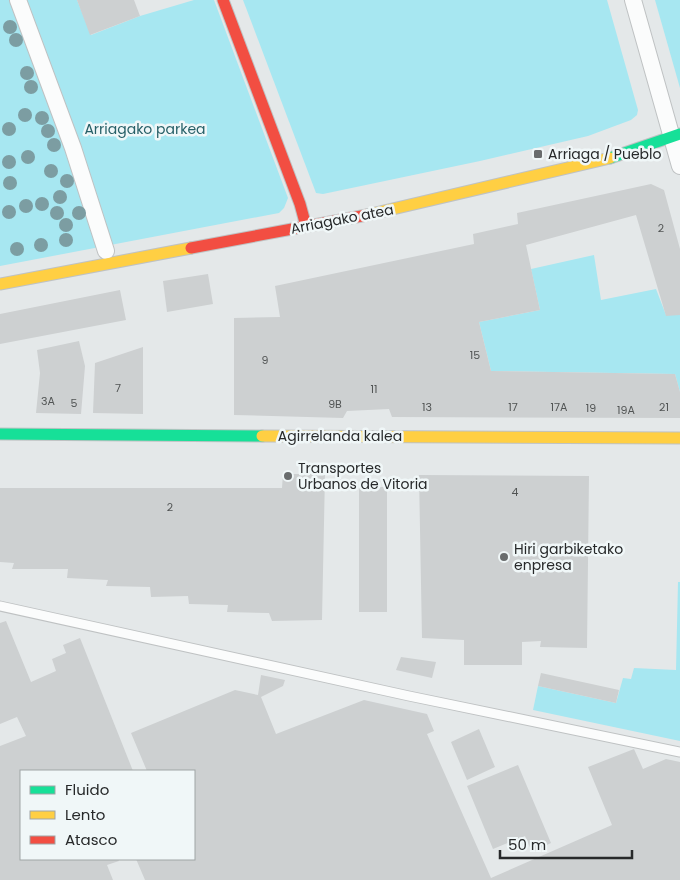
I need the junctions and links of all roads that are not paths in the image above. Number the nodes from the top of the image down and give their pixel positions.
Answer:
1 (18, 0) edge
2 (223, 0) edge
3 (633, 0) edge
4 (676, 136) edge
5 (680, 166) edge
6 (306, 226) junction
7 (106, 251) dead end
8 (0, 284) edge
9 (0, 434) edge
10 (680, 438) edge
11 (0, 606) edge
12 (680, 752) edge

1 - 7 street
2 - 6 street
3 - 4 street
4 - 5 street
4 - 6 street, Arriagako atea
6 - 8 street, Arriagako atea
9 - 10 street, Agirrelanda kalea
11 - 12 lane

